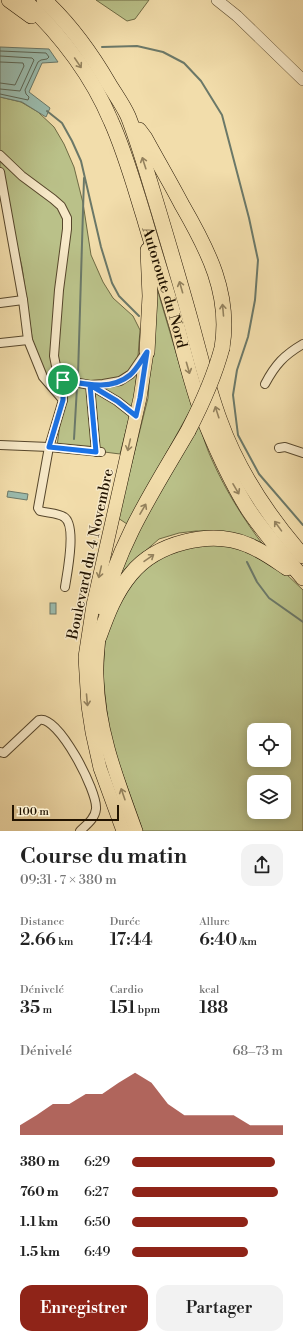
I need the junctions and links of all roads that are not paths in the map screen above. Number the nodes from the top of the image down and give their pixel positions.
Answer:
1 (9, 0) edge
2 (24, 0) edge
3 (217, 0) edge
4 (48, 2) edge
5 (54, 32) junction
6 (303, 80) edge
7 (127, 115) junction
8 (0, 155) edge
9 (0, 172) edge
10 (146, 223) junction
11 (23, 300) junction
12 (0, 303) edge
13 (28, 340) junction
14 (0, 344) edge
15 (303, 344) edge
16 (147, 352) junction
17 (63, 380) junction
18 (265, 384) dead end
19 (90, 385) junction
20 (63, 400) junction
21 (136, 416) junction
22 (0, 444) edge
23 (49, 447) junction
24 (279, 448) dead end
25 (303, 453) edge
26 (303, 556) edge
27 (303, 578) edge
28 (65, 588) dead end
29 (99, 637) junction
30 (0, 752) edge
31 (80, 831) edge
32 (124, 831) edge
33 (136, 831) edge

1 - 5 highway
2 - 5 highway, Autoroute du Nord
3 - 6 street
4 - 7 highway, Autoroute du Nord
5 -> 10 highway, Autoroute du Nord
26 -> 7 highway, Autoroute du Nord
29 -> 7 highway, bridge
8 - 17 street
9 - 11 street
10 - 16 highway
10 -> 27 highway, Autoroute du Nord
11 - 12 street
11 - 13 street
13 - 14 street
13 - 20 street
15 - 18 street
16 - 19 street
16 - 21 main road, Boulevard du 4 Novembre
17 - 19 street
17 - 20 street
19 - 21 street
19 - 23 street
20 - 23 street
21 -> 32 main road, Boulevard du 4 Novembre
22 - 23 street
23 - 28 street
24 - 25 street
29 -> 27 highway
33 -> 29 main road, Boulevard du 4 Novembre
30 - 31 street

